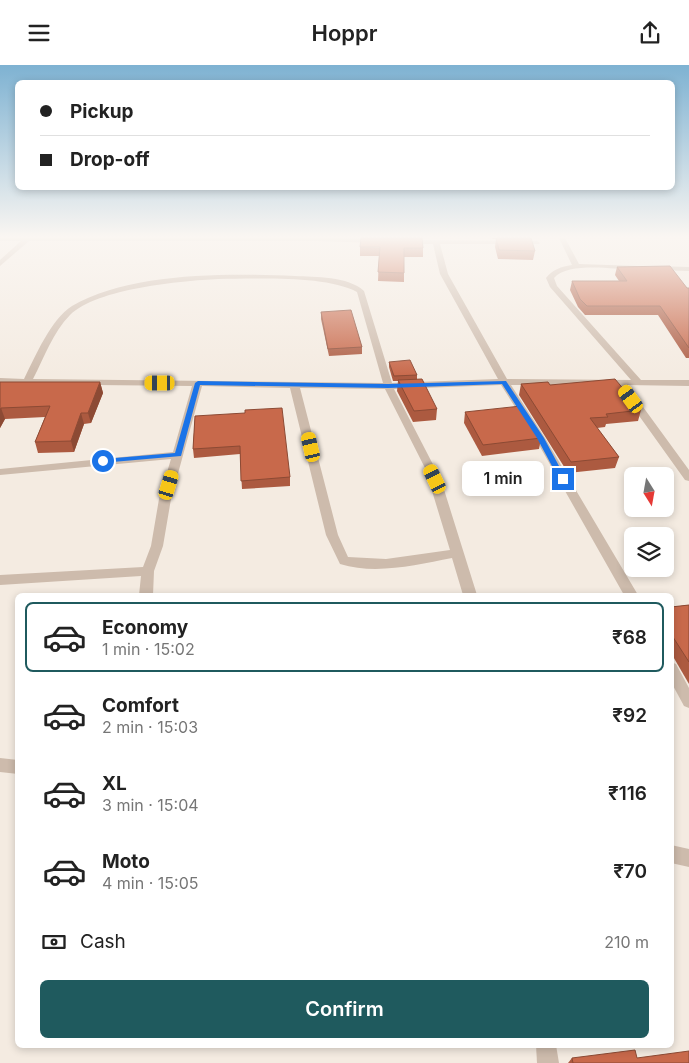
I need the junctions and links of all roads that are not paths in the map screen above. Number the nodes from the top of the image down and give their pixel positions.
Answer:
1 (151, 285) edge
2 (348, 285) edge
3 (450, 285) edge
4 (553, 285) edge
5 (0, 381) edge
6 (27, 382) junction
7 (504, 382) junction
8 (198, 383) junction
9 (620, 383) junction
10 (639, 383) junction
11 (689, 383) edge
12 (294, 385) junction
13 (388, 386) junction
14 (178, 455) junction
15 (0, 472) edge
16 (689, 479) edge
17 (456, 553) junction
18 (148, 571) junction
19 (0, 580) edge
20 (146, 593) edge
21 (469, 593) edge
22 (630, 593) edge
23 (674, 674) edge
24 (689, 702) edge
25 (0, 765) edge
26 (15, 767) edge
27 (674, 855) edge
28 (689, 858) edge
29 (546, 1048) edge
30 (548, 1063) edge

1 - 6 street
2 - 13 street
3 - 7 street
4 - 10 street
5 - 6 street
6 - 8 street
7 - 9 street
7 - 13 street
7 - 22 street
8 - 12 street
8 - 14 street
9 - 10 street
9 - 16 street
10 - 11 street
12 - 13 street
12 - 17 street
13 - 17 street
14 - 15 street
14 - 18 street
17 - 21 street
18 - 19 street
18 - 20 street
23 - 24 street
25 - 26 street
27 - 28 street
29 - 30 street

